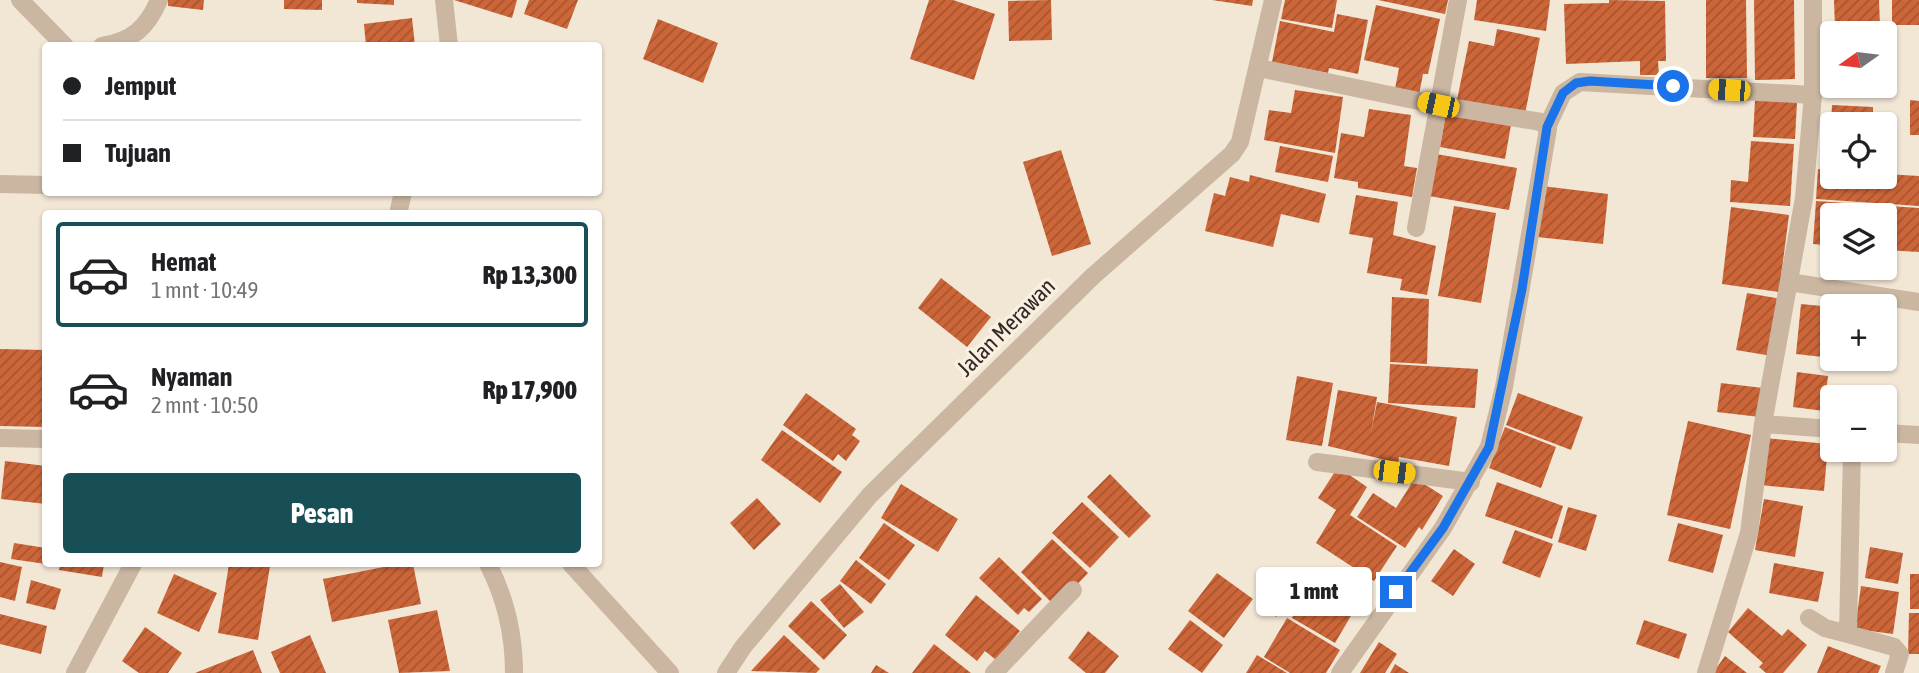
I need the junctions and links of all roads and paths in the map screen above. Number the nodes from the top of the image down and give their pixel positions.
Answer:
1 (20, 0) edge
2 (159, 0) edge
3 (444, 0) edge
4 (1273, 0) edge
5 (1458, 0) edge
6 (1813, 0) edge
7 (61, 42) edge
8 (118, 42) edge
9 (449, 42) edge
10 (1259, 68) junction
11 (1813, 95) junction
12 (1438, 105) junction
13 (1547, 127) junction
14 (0, 184) edge
15 (42, 185) edge
16 (1416, 228) dead end
17 (1789, 282) junction
18 (1919, 302) edge
19 (1763, 424) junction
20 (1820, 428) edge
21 (1897, 434) edge
22 (1919, 435) edge
23 (0, 438) edge
24 (42, 439) edge
25 (1317, 462) dead end
26 (1852, 462) edge
27 (1472, 481) junction
28 (131, 567) edge
29 (489, 567) edge
30 (573, 567) edge
31 (1073, 590) dead end
32 (1809, 618) dead end
33 (1848, 634) junction
34 (75, 673) edge
35 (514, 673) edge
36 (670, 673) edge
37 (726, 673) edge
38 (994, 673) edge
39 (1340, 673) edge
40 (1706, 673) edge
41 (1894, 673) edge

1 - 7 street
2 - 8 street
3 - 9 street
4 - 10 street, Jalan Merawan
5 - 12 street
6 - 11 street
10 - 12 street
10 - 37 street, Jalan Merawan
11 - 13 street
11 - 17 street
12 - 13 street
12 - 16 street
13 - 27 street
14 - 15 street
17 - 18 street
17 - 19 street
19 - 20 street
19 - 40 street
21 - 22 street
23 - 24 street
25 - 27 street
26 - 33 street
27 - 39 street
28 - 34 street
29 - 35 street
30 - 36 street
31 - 38 street
32 - 33 street
33 - 41 street

